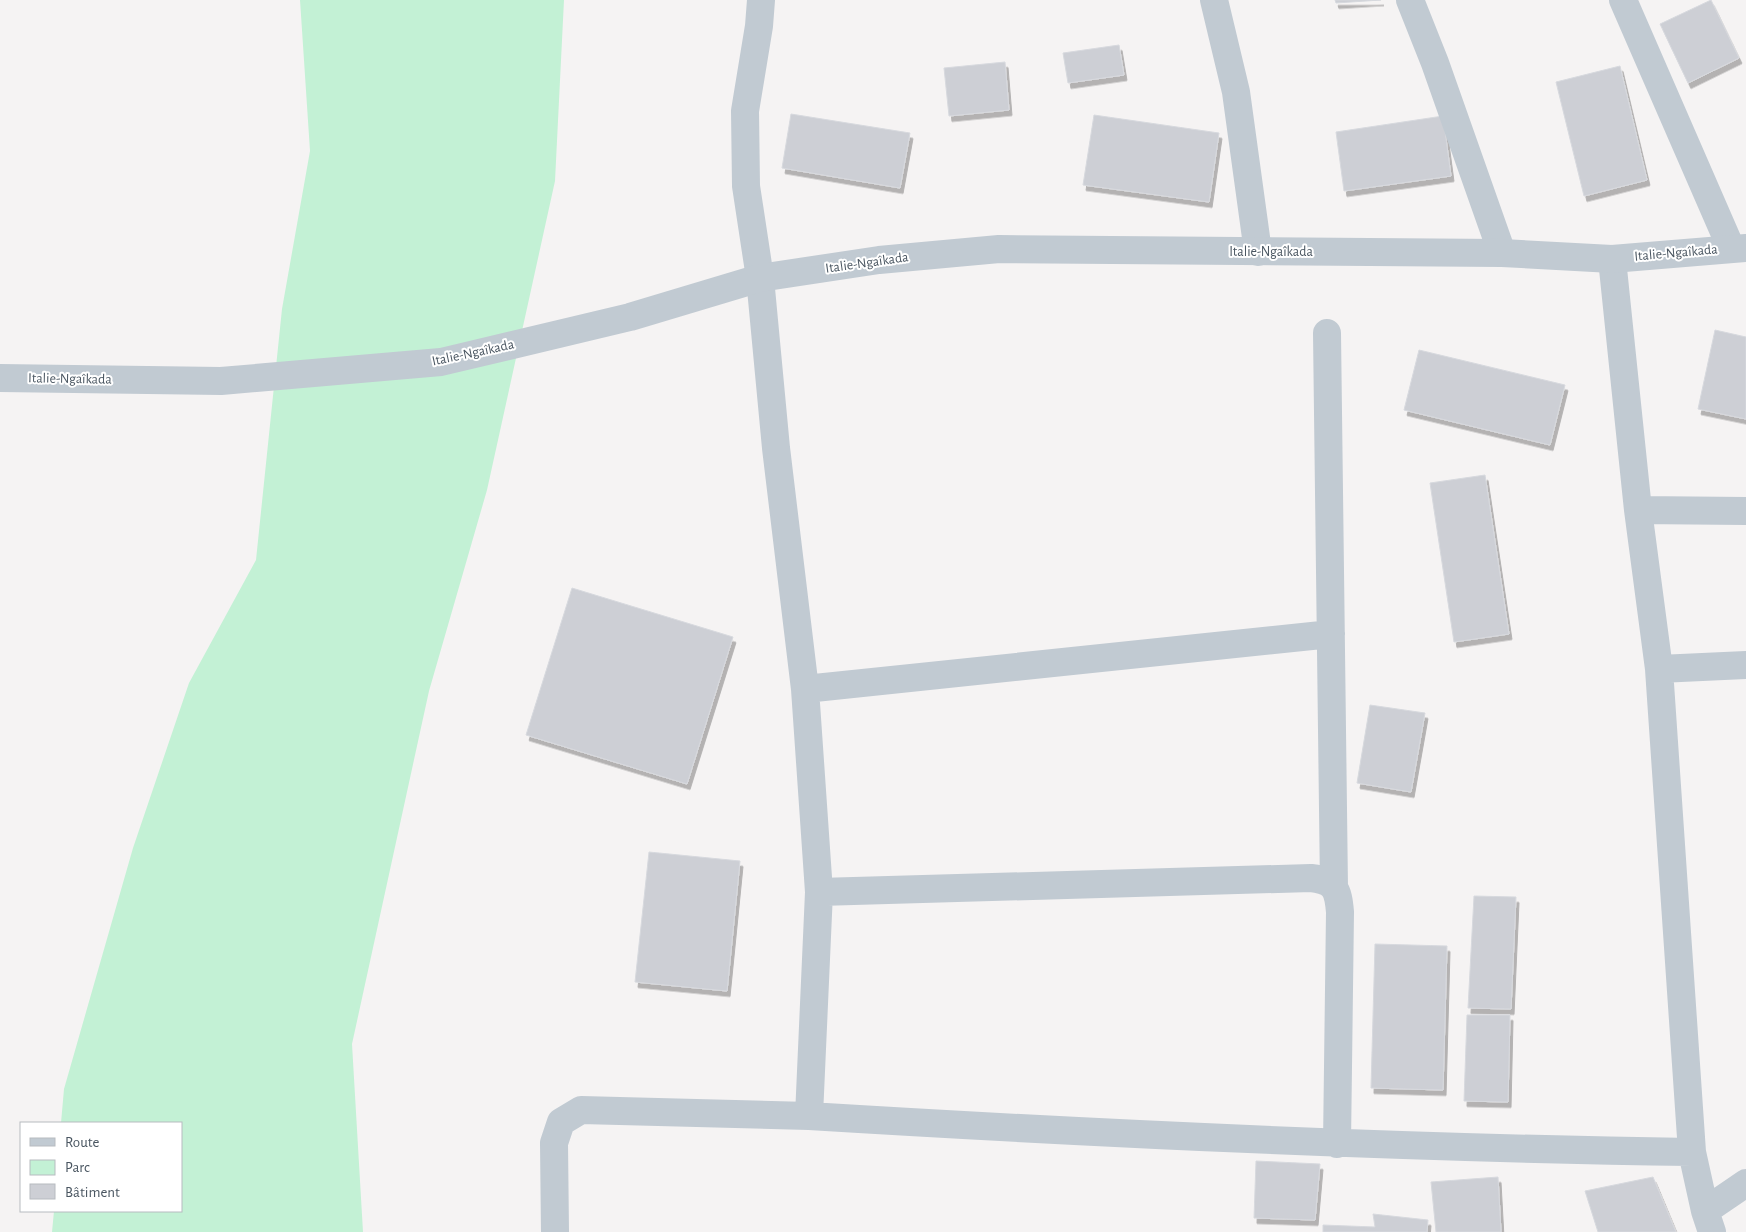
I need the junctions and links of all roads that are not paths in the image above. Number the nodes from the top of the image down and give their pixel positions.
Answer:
1 (761, 0) edge
2 (1214, 0) edge
3 (1410, 0) edge
4 (1623, 0) edge
5 (1739, 248) edge
6 (1258, 252) junction
7 (1502, 253) junction
8 (1612, 259) junction
9 (760, 278) junction
10 (1327, 333) dead end
11 (0, 378) edge
12 (1638, 510) junction
13 (1746, 511) edge
14 (1331, 634) junction
15 (1746, 665) edge
16 (1659, 670) junction
17 (805, 689) junction
18 (1334, 888) junction
19 (818, 892) junction
20 (809, 1116) junction
21 (1337, 1144) junction
22 (1692, 1152) junction
23 (1746, 1182) edge
24 (1709, 1222) edge
25 (555, 1232) edge

1 - 9 street
2 - 6 street
3 - 7 street
4 - 5 street
5 - 8 street, Italie-Ngaîkada
6 - 7 street, Italie-Ngaîkada
6 - 9 street, Italie-Ngaîkada
7 - 8 street, Italie-Ngaîkada
8 - 12 street
9 - 11 street, Italie-Ngaîkada
9 - 17 street
10 - 14 street
12 - 13 street
12 - 16 street
14 - 17 street
14 - 18 street
15 - 16 street
16 - 22 street
17 - 19 street
18 - 19 street
18 - 21 street
19 - 20 street
20 - 21 street
20 - 25 street
21 - 22 street
22 - 24 street
23 - 24 street

